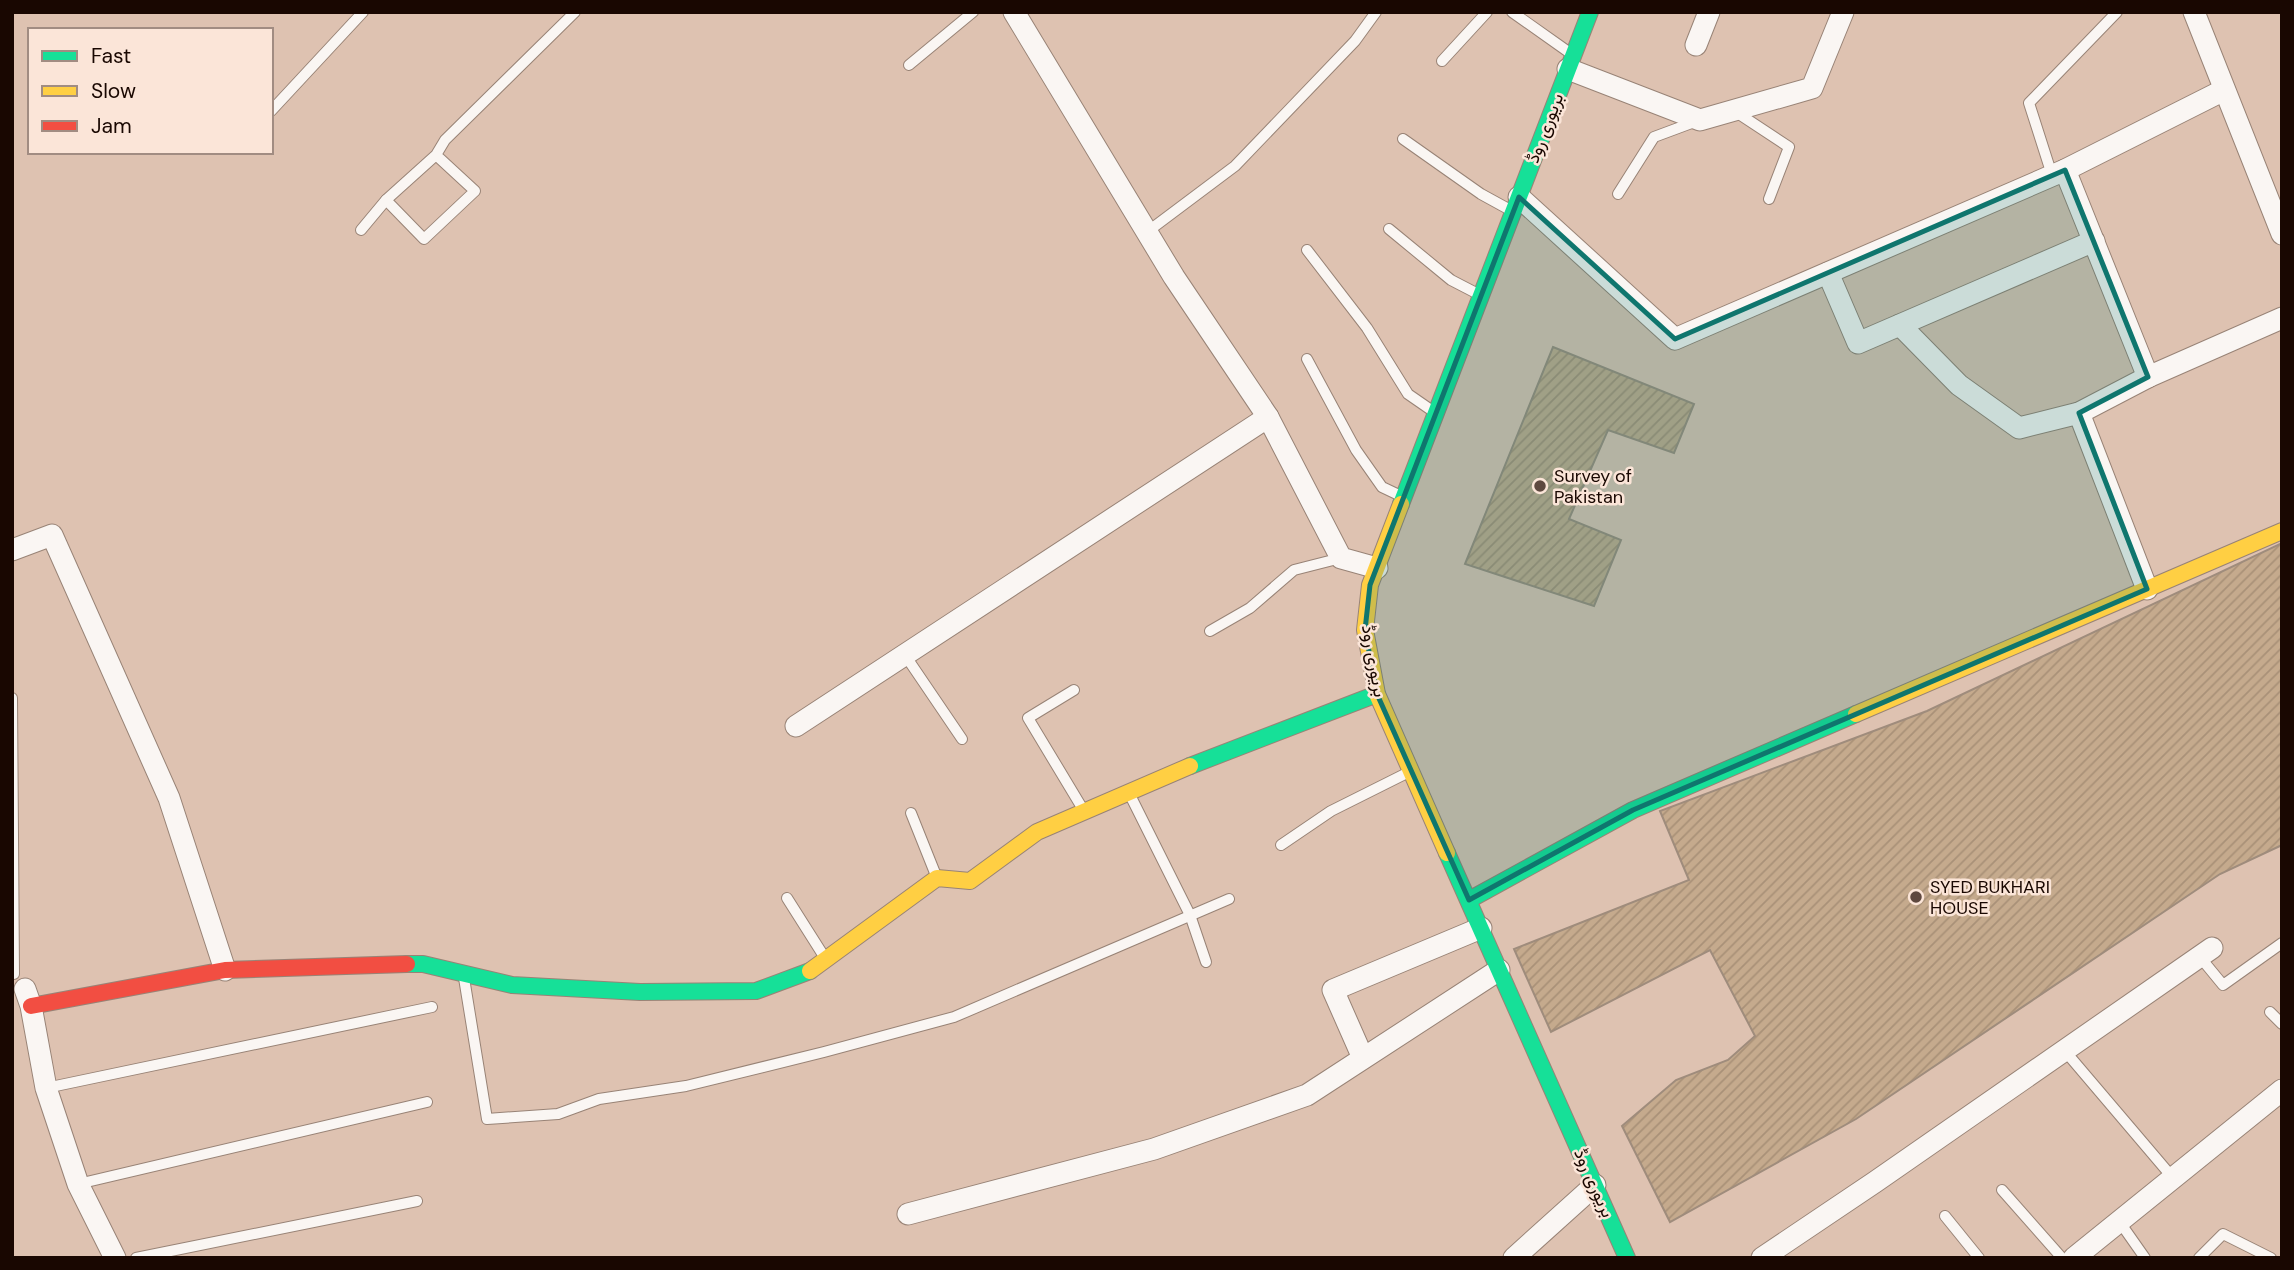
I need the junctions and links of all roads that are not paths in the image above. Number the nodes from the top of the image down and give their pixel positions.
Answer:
1 (363, 12) edge
2 (575, 12) edge
3 (973, 12) edge
4 (1376, 12) edge
5 (1487, 12) edge
6 (1512, 12) edge
7 (1590, 12) edge
8 (1709, 12) edge
9 (1843, 12) edge
10 (2117, 12) edge
11 (2194, 12) edge
12 (1021, 15) edge
13 (1696, 45) dead end
14 (1443, 61) dead end
15 (1571, 62) junction
16 (909, 65) dead end
17 (2224, 90) junction
18 (273, 109) edge
19 (1734, 110) junction
20 (1700, 120) junction
21 (1403, 139) dead end
22 (436, 155) junction
23 (2059, 172) junction
24 (1618, 194) dead end
25 (1769, 199) dead end
26 (386, 200) junction
27 (1516, 204) junction
28 (1389, 229) dead end
29 (361, 230) dead end
30 (1147, 232) junction
31 (2282, 234) edge
32 (2094, 241) junction
33 (1307, 250) dead end
34 (1828, 273) junction
35 (1481, 296) junction
36 (2282, 318) edge
37 (1900, 325) junction
38 (1307, 359) dead end
39 (2148, 377) junction
40 (1436, 413) junction
41 (2079, 413) junction
42 (1268, 417) junction
43 (1404, 497) junction
44 (2282, 531) edge
45 (12, 550) edge
46 (1341, 558) junction
47 (1377, 568) junction
48 (2147, 590) junction
49 (1210, 631) dead end
50 (905, 655) junction
51 (1074, 690) dead end
52 (1377, 694) junction
53 (12, 698) edge
54 (796, 726) dead end
55 (962, 739) dead end
56 (1411, 771) junction
57 (1129, 792) junction
58 (1084, 811) junction
59 (911, 813) dead end
60 (13, 843) edge
61 (1281, 845) dead end
62 (937, 878) junction
63 (787, 898) dead end
64 (1229, 899) dead end
65 (1469, 900) junction
66 (1190, 915) junction
67 (1481, 928) junction
68 (2282, 943) edge
69 (2206, 952) joint
70 (826, 960) junction
71 (1206, 962) dead end
72 (225, 970) junction
73 (1499, 970) junction
74 (463, 974) junction
75 (20, 986) edge
76 (432, 1007) dead end
77 (2270, 1012) dead end
78 (2282, 1024) edge
79 (2065, 1051) junction
80 (1363, 1058) junction
81 (46, 1088) junction
82 (2282, 1090) edge
83 (427, 1102) dead end
84 (2173, 1178) junction
85 (78, 1184) junction
86 (1595, 1185) junction
87 (2002, 1190) dead end
88 (417, 1201) dead end
89 (908, 1214) dead end
90 (1945, 1216) dead end
91 (2119, 1221) junction
92 (114, 1258) edge
93 (136, 1258) edge
94 (1514, 1258) edge
95 (1627, 1258) edge
96 (1762, 1258) edge
97 (1979, 1258) edge
98 (2062, 1258) edge
99 (2074, 1258) edge
100 (2145, 1258) edge
101 (2199, 1258) edge
102 (2271, 1258) edge

1 - 18 lane
2 - 22 lane
3 - 16 lane
4 - 30 lane
5 - 14 lane
6 - 15 lane
7 - 15 street, بریوری روڈ
8 - 13 street
9 - 19 street
10 - 23 lane
11 - 17 street
12 - 30 street
15 - 20 street
15 - 27 street, بریوری روڈ
17 - 23 street
17 - 31 street
19 - 20 street
19 - 25 lane
20 - 24 lane
21 - 27 lane
22 - 26 lane
22 - 26 lane
23 - 32 street
23 - 34 street
26 - 29 lane
27 - 34 street
27 - 35 street, بریوری روڈ
28 - 35 lane
30 - 42 street
32 - 37 street
32 - 39 street
33 - 40 lane
34 - 37 street
35 - 40 street, بریوری روڈ
36 - 39 street
37 - 41 street
38 - 43 lane
39 - 41 street
40 - 43 street, بریوری روڈ
41 - 48 street
42 - 46 street
42 - 50 street
43 - 47 street, بریوری روڈ
44 - 48 street
45 - 72 street
46 - 47 street
46 - 49 lane
47 - 52 street, بریوری روڈ
48 - 65 street
50 - 54 street
50 - 55 lane
51 - 58 lane
52 - 56 street, بریوری روڈ
52 - 57 street
53 - 60 lane
56 - 61 lane
56 - 65 street, بریوری روڈ
57 - 58 street
57 - 66 lane
58 - 62 street
59 - 62 lane
60 - 75 lane
62 - 70 street
63 - 70 lane
64 - 66 lane
65 - 67 street, بریوری روڈ
66 - 71 lane
66 - 74 lane
67 - 73 street, بریوری روڈ
67 - 80 street
68 - 69 lane
69 - 79 street
70 - 74 street
72 - 74 street
72 - 75 street
73 - 80 street
73 - 86 street, بریوری روڈ
75 - 81 street
76 - 81 lane
77 - 78 lane
79 - 84 lane
79 - 96 street
80 - 89 street
81 - 85 street
82 - 84 street
83 - 85 lane
84 - 91 street
85 - 92 street
86 - 94 street
86 - 95 street, بریوری روڈ
87 - 98 lane
88 - 93 lane
90 - 97 lane
91 - 99 street
91 - 100 lane
101 - 102 lane

